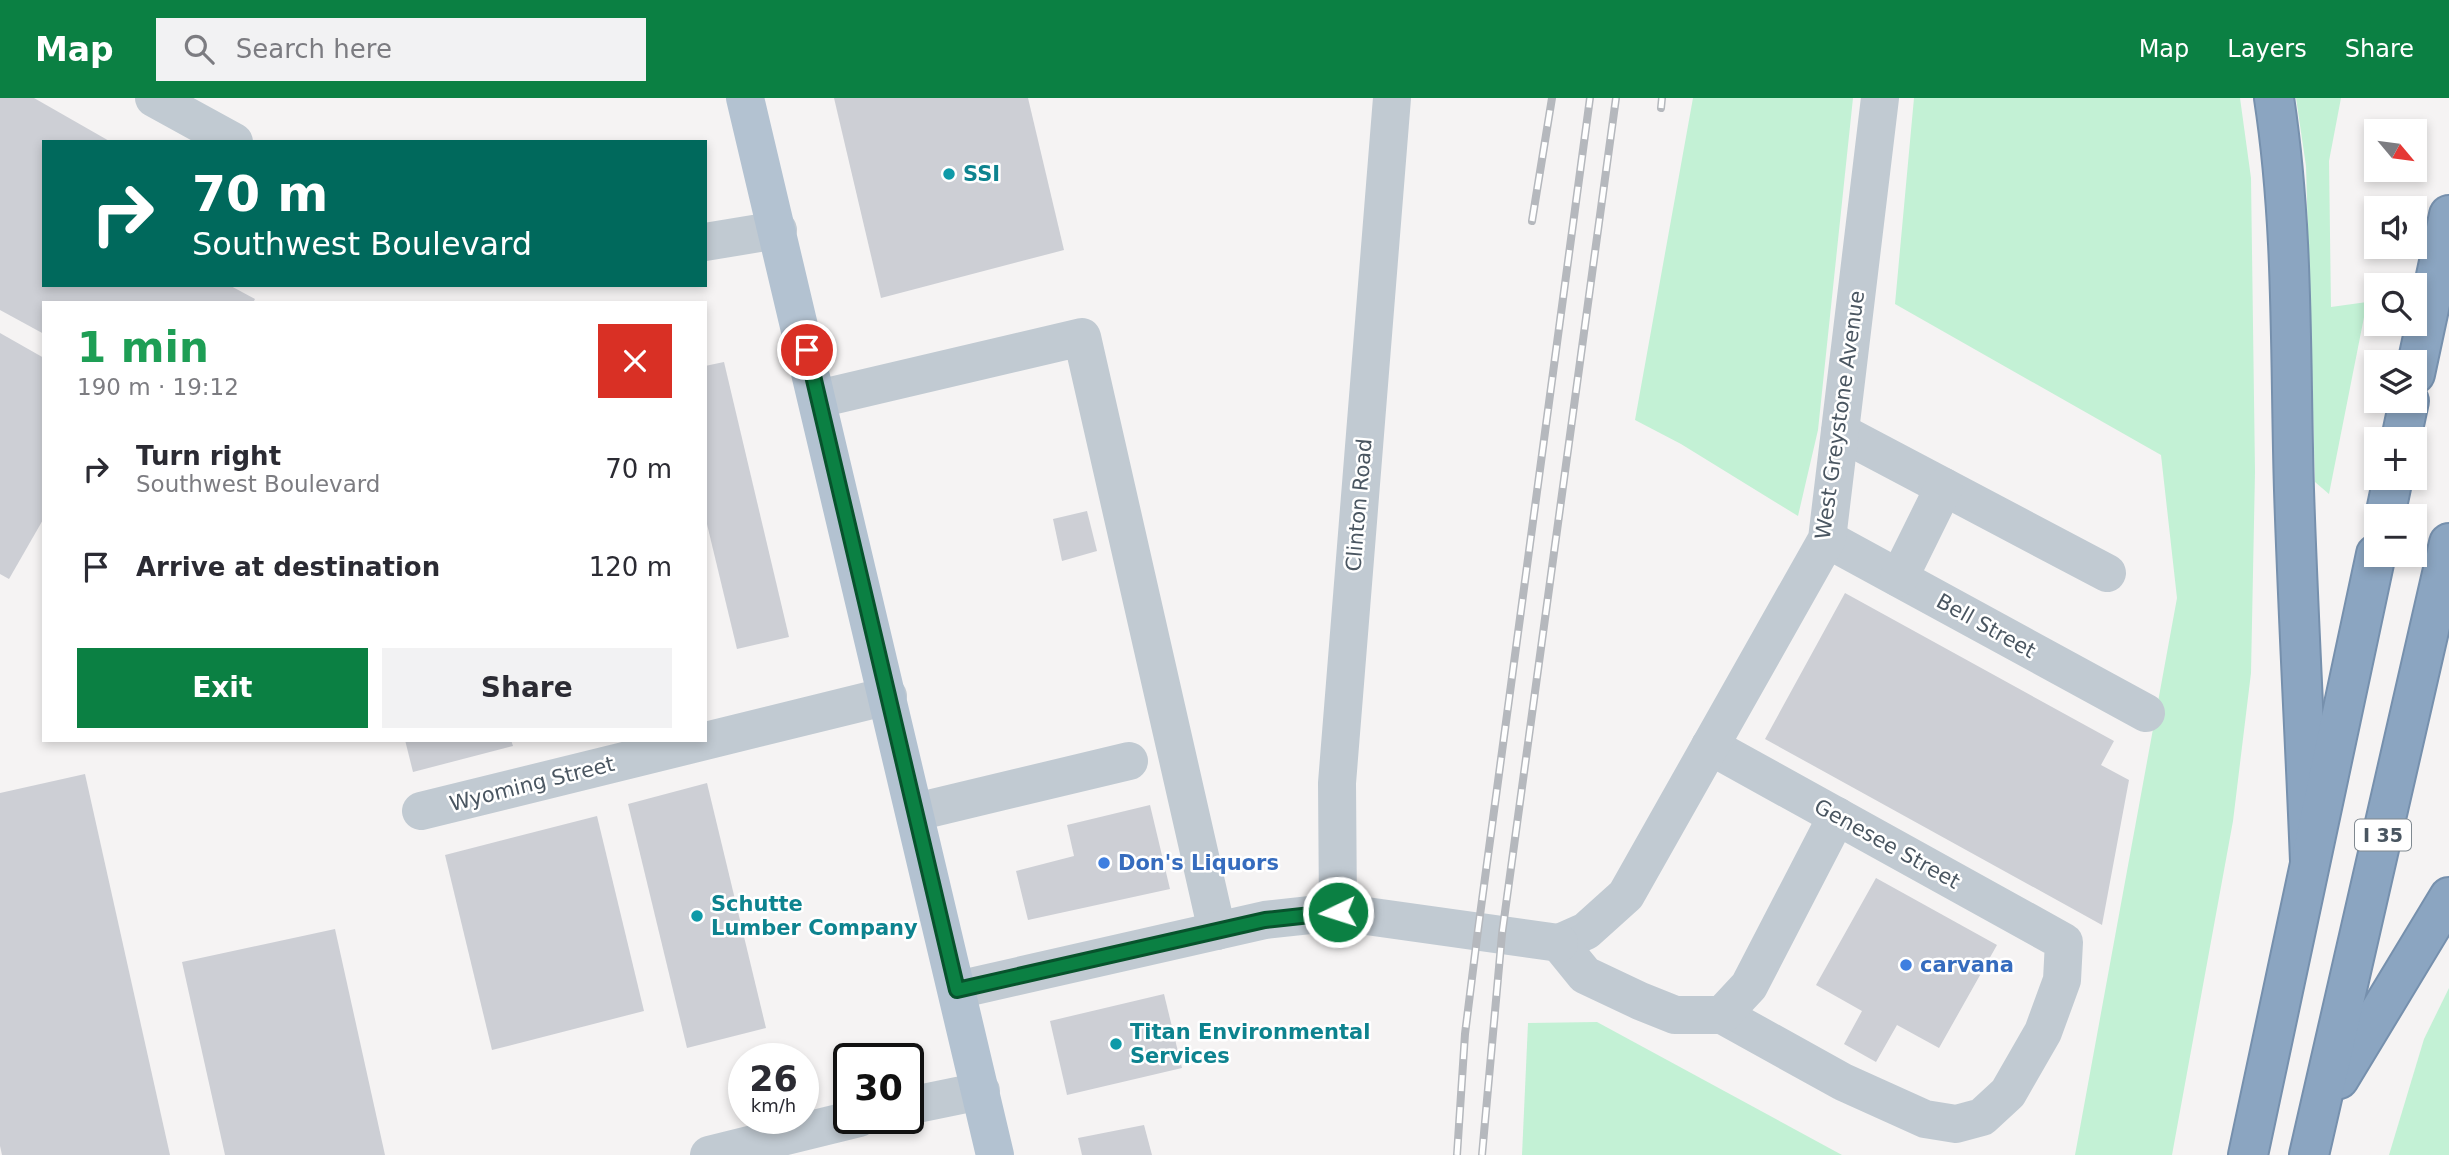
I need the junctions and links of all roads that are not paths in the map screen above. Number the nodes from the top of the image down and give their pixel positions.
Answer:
1 (155, 98) edge
2 (744, 98) edge
3 (1392, 98) edge
4 (1880, 98) edge
5 (2273, 98) edge
6 (230, 140) edge
7 (2449, 215) edge
8 (778, 230) junction
9 (707, 242) edge
10 (2420, 350) edge
11 (818, 399) junction
12 (1840, 432) junction
13 (1944, 487) junction
14 (1827, 539) junction
15 (2449, 543) edge
16 (2373, 567) edge
17 (2107, 573) dead end
18 (1899, 578) junction
19 (888, 696) junction
20 (2146, 713) dead end
21 (707, 741) edge
22 (701, 742) edge
23 (1710, 746) junction
24 (1129, 761) dead end
25 (421, 811) dead end
26 (916, 812) junction
27 (1837, 816) junction
28 (2310, 861) junction
29 (2449, 897) edge
30 (1338, 912) junction
31 (1217, 931) junction
32 (1559, 943) junction
33 (957, 990) junction
34 (1722, 1015) junction
35 (981, 1091) junction
36 (924, 1103) edge
37 (2321, 1107) junction
38 (833, 1124) edge
39 (709, 1155) edge
40 (995, 1155) edge
41 (2248, 1155) edge
42 (2309, 1155) edge

1 - 6 street
2 - 8 main road
3 - 30 street, Clinton Road
4 - 12 street, West Greystone Avenue
5 - 28 highway
7 - 10 highway
8 - 9 street
8 - 11 main road
11 - 19 main road
11 - 31 street
12 - 13 street
12 - 14 street, West Greystone Avenue
13 - 17 street
13 - 18 street
14 - 18 street, Bell Street
14 - 23 street, West Greystone Avenue
15 - 37 highway, I 35
16 - 28 highway
18 - 20 street, Bell Street
19 - 21 street, Wyoming Street
19 - 26 main road
22 - 25 street, Wyoming Street
23 - 27 street, Genesee Street
23 - 32 street, West Greystone Avenue
24 - 26 street
26 - 33 main road
27 - 34 street
27 - 34 street, Genesee Street
28 - 41 highway
29 - 37 highway
30 - 31 street
30 - 32 street
31 - 33 street
32 - 34 street
33 - 35 main road
35 - 36 street
35 - 40 main road
37 - 42 highway, I 35
38 - 39 street

